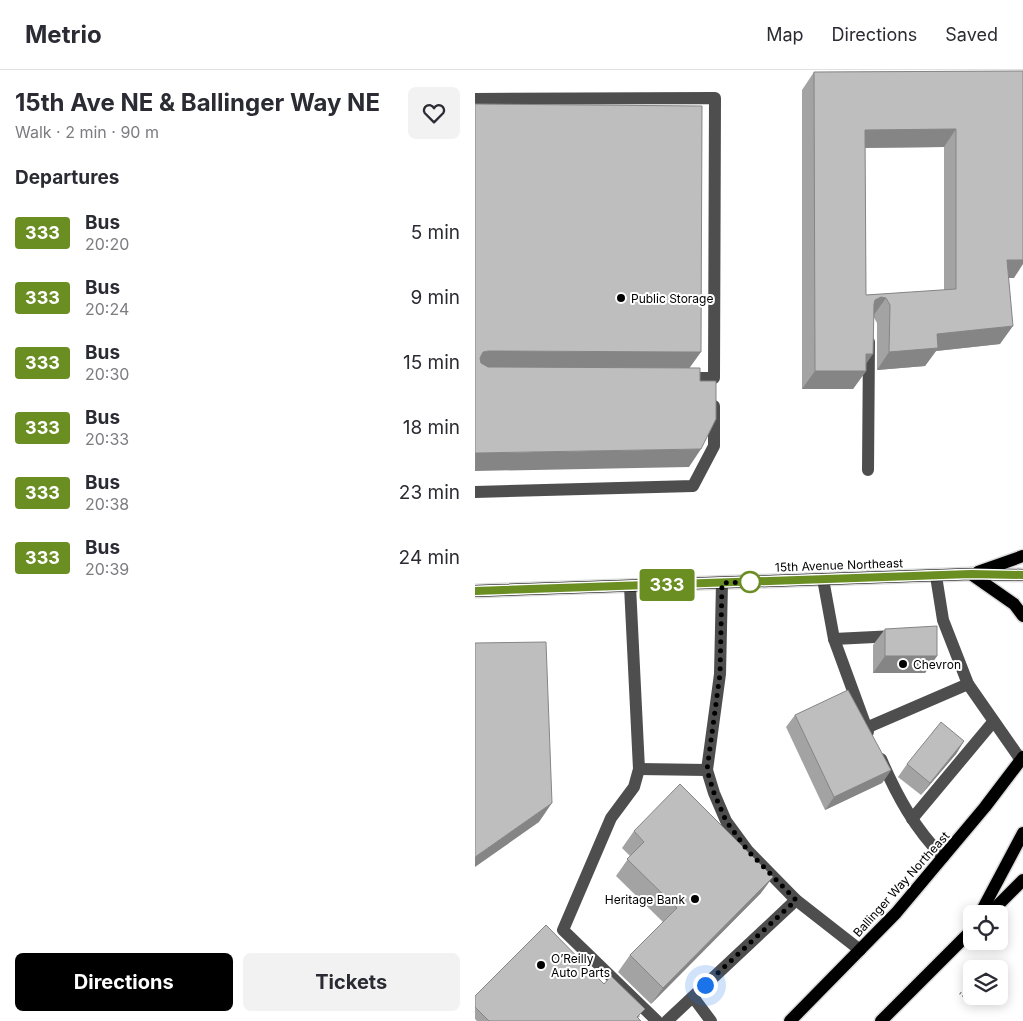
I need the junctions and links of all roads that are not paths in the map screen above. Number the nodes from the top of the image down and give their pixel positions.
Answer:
1 (475, 99) edge
2 (869, 332) edge
3 (675, 378) edge
4 (714, 388) junction
5 (867, 470) dead end
6 (475, 492) edge
7 (1023, 556) edge
8 (971, 574) junction
9 (936, 576) junction
10 (1023, 576) edge
11 (823, 579) junction
12 (722, 583) junction
13 (630, 586) junction
14 (475, 591) edge
15 (1023, 616) edge
16 (909, 635) edge
17 (834, 639) junction
18 (967, 684) junction
19 (993, 722) junction
20 (866, 728) junction
21 (1022, 759) edge
22 (639, 769) junction
23 (707, 770) junction
24 (912, 819) junction
25 (1023, 833) edge
26 (943, 858) junction
27 (1023, 880) edge
28 (796, 900) junction
29 (985, 905) edge
30 (998, 905) edge
31 (963, 939) edge
32 (860, 950) junction
33 (693, 997) junction
34 (657, 1021) edge
35 (667, 1021) edge
36 (711, 1021) edge
37 (790, 1021) edge
38 (881, 1021) edge

1 - 4 lane
2 - 5 lane
3 - 4 lane
4 - 6 lane
7 - 8 main road
8 - 9 main road, 15th Avenue Northeast
8 - 10 main road, 15th Avenue Northeast
8 - 15 main road
9 - 11 main road, 15th Avenue Northeast
9 - 18 lane
11 - 12 main road, 15th Avenue Northeast
11 - 17 lane
12 - 13 main road, 15th Avenue Northeast
12 - 23 lane
13 - 14 main road, 15th Avenue Northeast
13 - 22 lane
16 - 17 lane
17 - 20 lane
18 - 19 lane
18 - 20 lane
19 - 21 lane
19 - 24 lane
20 - 24 lane
21 - 26 main road, Ballinger Way Northeast
22 - 23 lane
22 - 34 lane
23 - 28 lane
24 - 26 lane
25 - 29 main road
26 - 32 main road, Ballinger Way Northeast
27 - 30 main road
28 - 32 lane
28 - 33 lane
31 - 38 main road
32 - 37 main road, Ballinger Way Northeast
33 - 35 lane
33 - 36 lane

